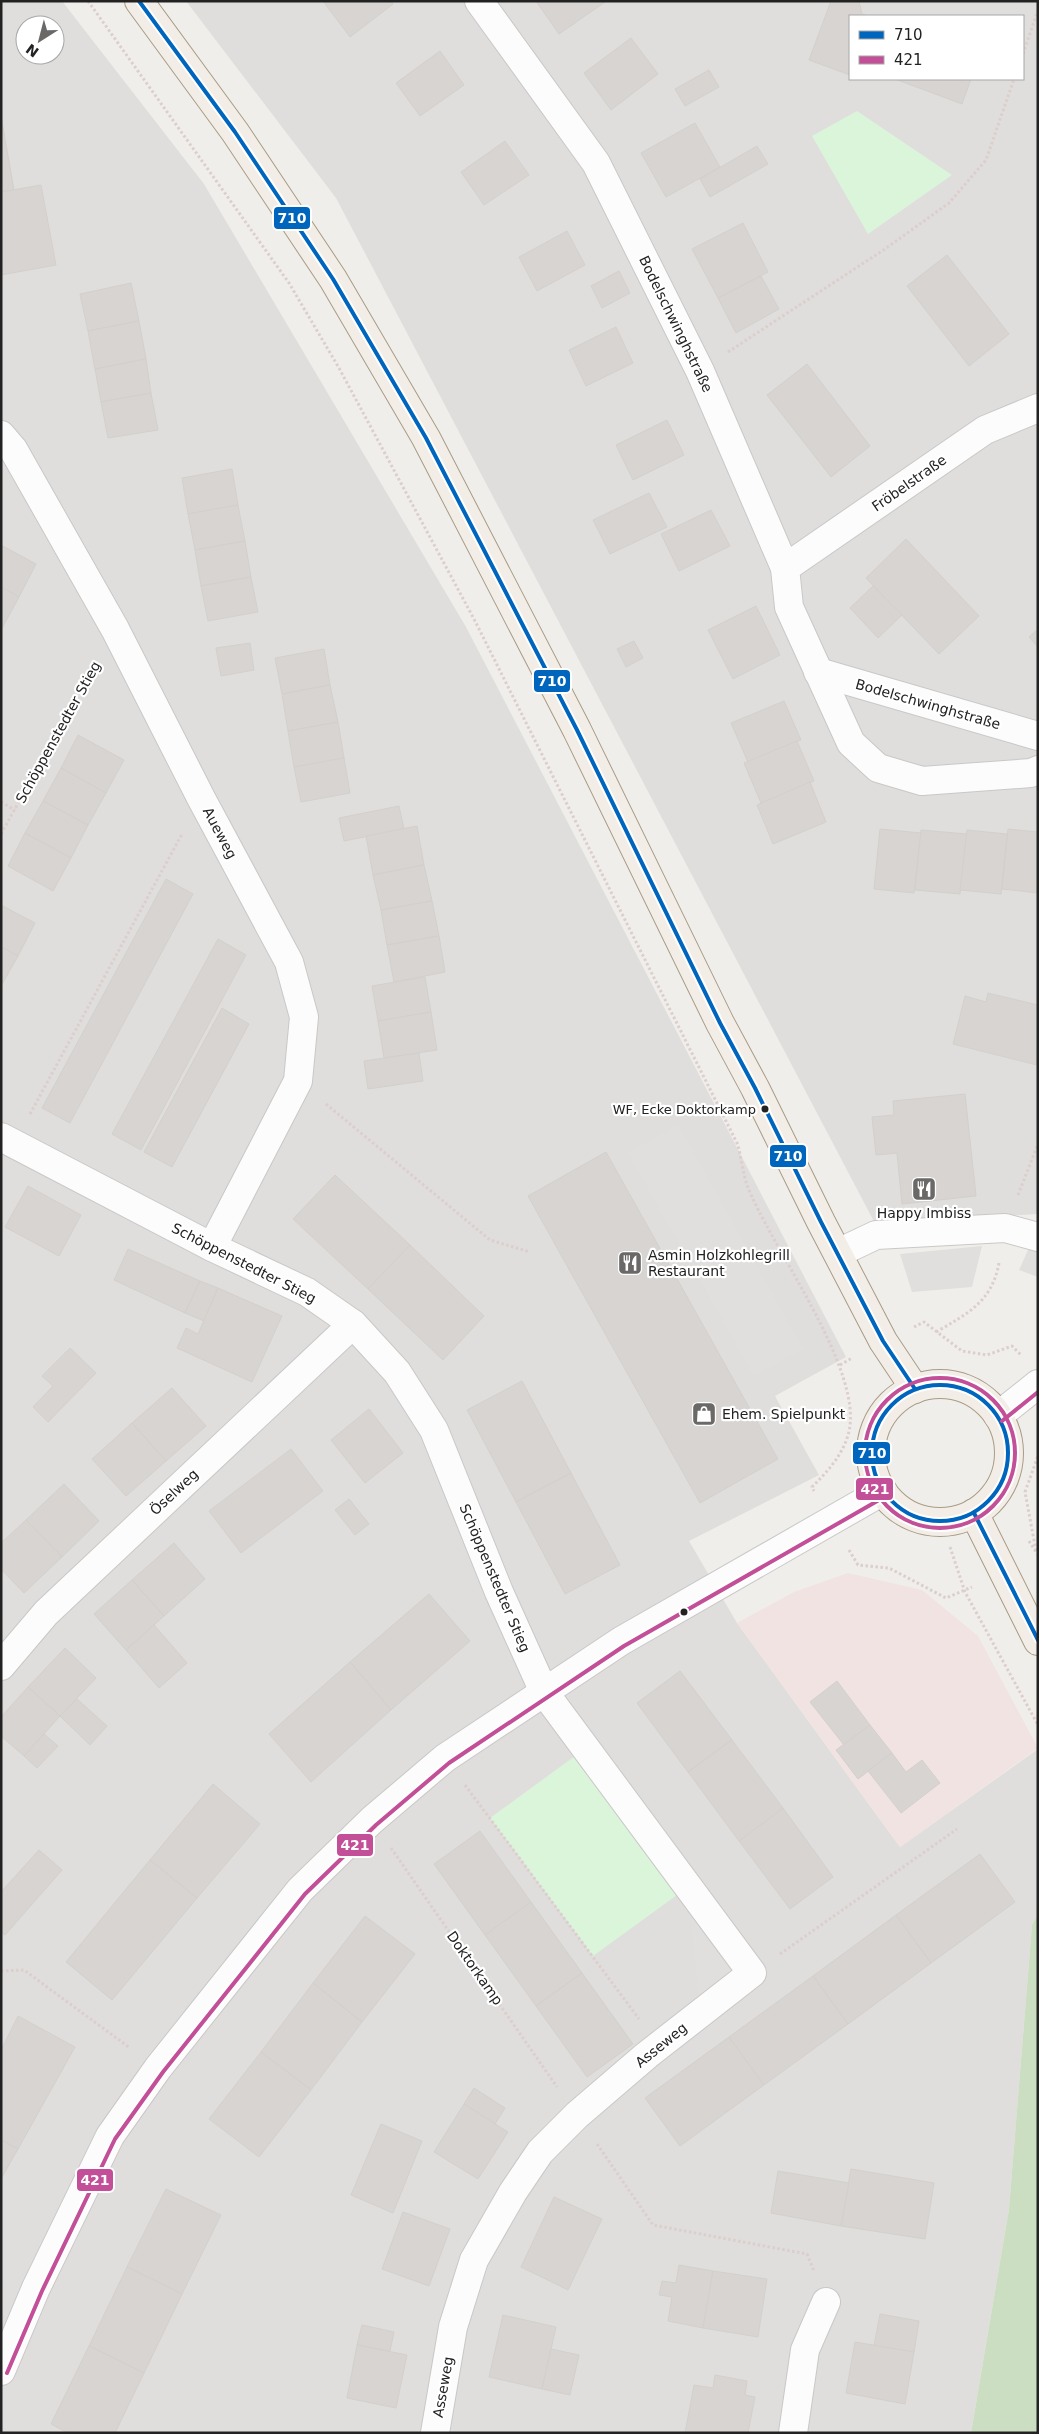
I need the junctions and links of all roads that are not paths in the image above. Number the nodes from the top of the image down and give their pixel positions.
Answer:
1 (138, 1) edge
2 (479, 1) edge
3 (1038, 408) edge
4 (1, 435) edge
5 (785, 568) junction
6 (818, 672) junction
7 (1038, 736) edge
8 (1038, 770) edge
9 (8, 1140) edge
10 (1038, 1237) edge
11 (212, 1247) junction
12 (838, 1253) junction
13 (353, 1324) junction
14 (1038, 1384) edge
15 (916, 1389) junction
16 (998, 1416) junction
17 (883, 1491) junction
18 (974, 1513) junction
19 (1038, 1641) edge
20 (1, 1666) edge
21 (544, 1692) junction
22 (826, 2302) road end
23 (1, 2371) edge
24 (435, 2433) edge
25 (793, 2433) edge

1 - 12 main road
2 - 5 street, Bodelschwinghstraße
3 - 5 street, Fröbelstraße
4 - 11 street, Aueweg
5 - 6 street, Bodelschwinghstraße
6 - 7 street, Bodelschwinghstraße
6 - 8 street, Bodelschwinghstraße
9 - 11 street, Schöppenstedter Stieg
10 - 12 street
11 - 13 street, Schöppenstedter Stieg
12 - 15 main road
13 - 20 street, Öselweg
13 - 21 street, Schöppenstedter Stieg
14 - 16 street
15 - 16 main road
15 - 17 main road
16 - 18 main road
17 - 18 main road
17 - 21 street
18 - 19 main road
21 - 23 street
21 - 24 street, Asseweg
22 - 25 street

